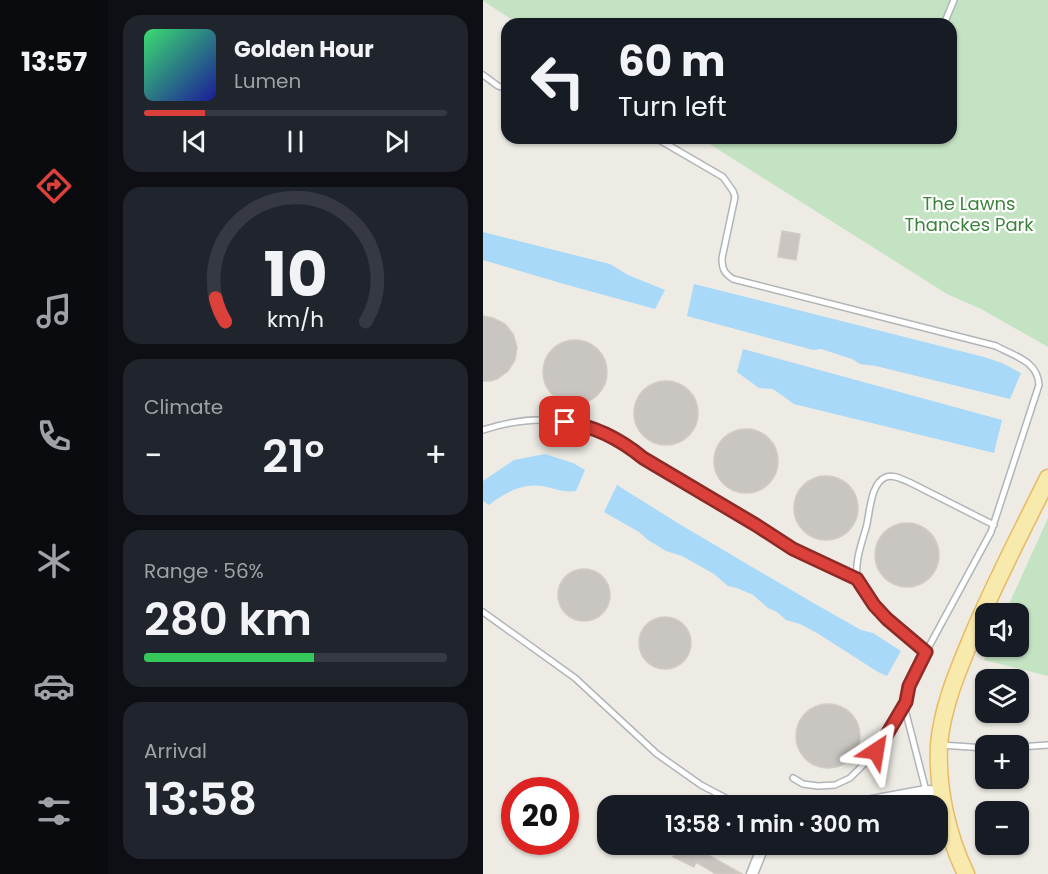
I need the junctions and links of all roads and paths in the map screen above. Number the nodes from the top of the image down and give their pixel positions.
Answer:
1 (954, 0) edge
2 (946, 18) edge
3 (483, 75) edge
4 (501, 87) edge
5 (666, 144) edge
6 (483, 430) edge
7 (1048, 478) edge
8 (994, 525) junction
9 (857, 579) junction
10 (483, 612) edge
11 (926, 652) junction
12 (906, 702) junction
13 (939, 745) junction
14 (1048, 745) edge
15 (1029, 746) edge
16 (975, 747) edge
17 (793, 778) dead end
18 (934, 792) junction
19 (720, 795) edge
20 (915, 795) edge
21 (760, 855) edge
22 (752, 874) edge
23 (966, 874) edge

1 - 2 lane
3 - 4 lane
5 - 8 lane
6 - 9 lane
7 - 13 main road
8 - 9 lane
8 - 11 lane
9 - 11 lane
10 - 19 lane
11 - 12 lane
12 - 17 lane
12 - 18 lane
13 - 16 lane
13 - 18 main road
14 - 15 lane
18 - 20 street
18 - 23 main road
21 - 22 street

